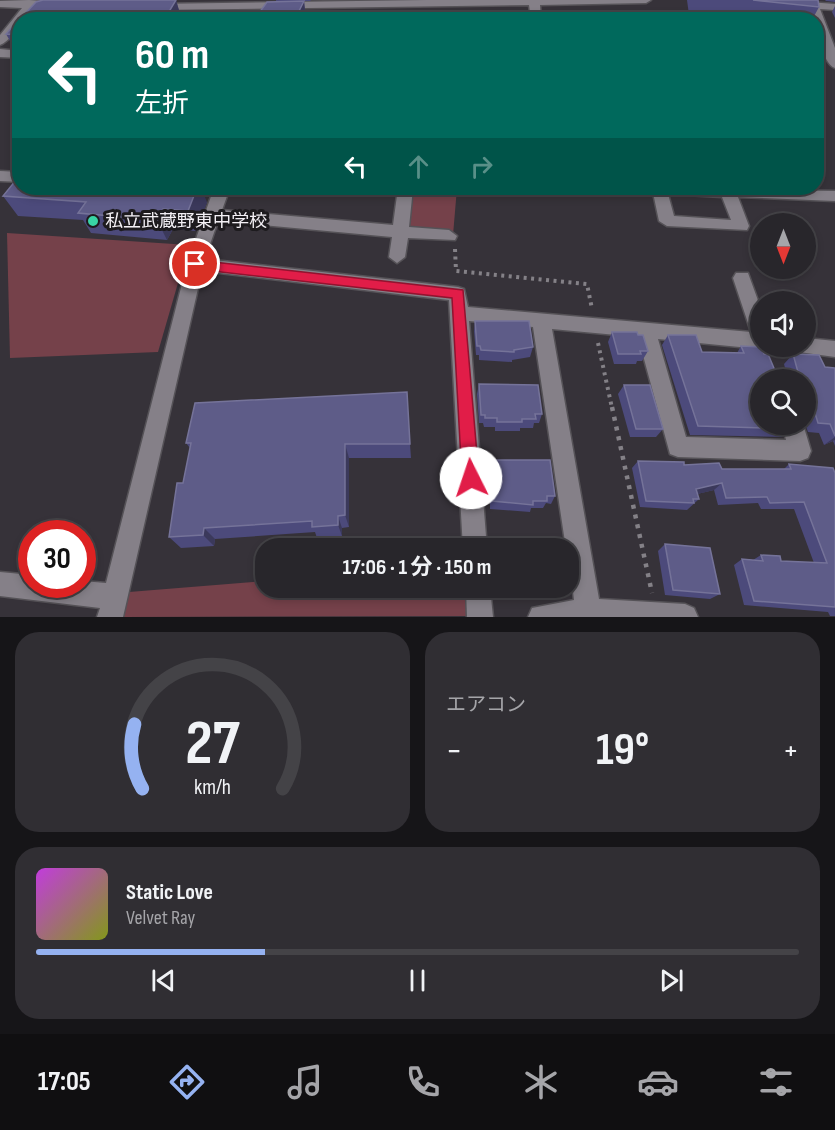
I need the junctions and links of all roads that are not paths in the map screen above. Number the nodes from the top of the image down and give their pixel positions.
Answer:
1 (601, 0) edge
2 (646, 0) edge
3 (529, 1) edge
4 (32, 2) edge
5 (413, 2) edge
6 (315, 3) edge
7 (784, 3) edge
8 (0, 4) edge
9 (813, 5) junction
10 (65, 6) edge
11 (146, 7) edge
12 (196, 7) junction
13 (835, 7) edge
14 (194, 12) edge
15 (816, 12) edge
16 (0, 25) edge
17 (12, 27) joint
18 (824, 34) edge
19 (0, 42) edge
20 (835, 64) edge
21 (216, 195) edge
22 (405, 195) edge
23 (661, 195) edge
24 (729, 195) edge
25 (814, 195) edge
26 (835, 196) edge
27 (213, 215) junction
28 (401, 231) junction
29 (452, 237) road end
30 (398, 257) dead end
31 (195, 264) junction
32 (742, 278) dead end
33 (750, 302) edge
34 (460, 313) junction
35 (541, 321) junction
36 (646, 331) junction
37 (750, 346) edge
38 (816, 347) edge
39 (835, 349) edge
40 (795, 435) edge
41 (474, 538) edge
42 (0, 584) edge
43 (479, 598) edge
44 (113, 607) edge
45 (588, 611) junction
46 (480, 617) edge
47 (541, 617) edge
48 (685, 617) edge

1 - 2 street
1 - 3 street
3 - 5 street
4 - 8 street
4 - 10 street
5 - 6 street
6 - 12 street
7 - 9 street
9 - 13 street
9 - 15 street
11 - 12 street
12 - 14 street
16 - 17 street
17 - 19 street
18 - 20 street
21 - 27 street
22 - 28 street
23 - 24 street
25 - 26 street
27 - 28 street
27 - 31 street
28 - 29 street
28 - 30 street
31 - 34 street
31 - 44 street
32 - 33 street
34 - 35 street
34 - 41 street
35 - 36 street
35 - 45 street
36 - 37 street
36 - 40 street
38 - 39 street
42 - 44 street
43 - 46 street
45 - 47 street
45 - 48 street

